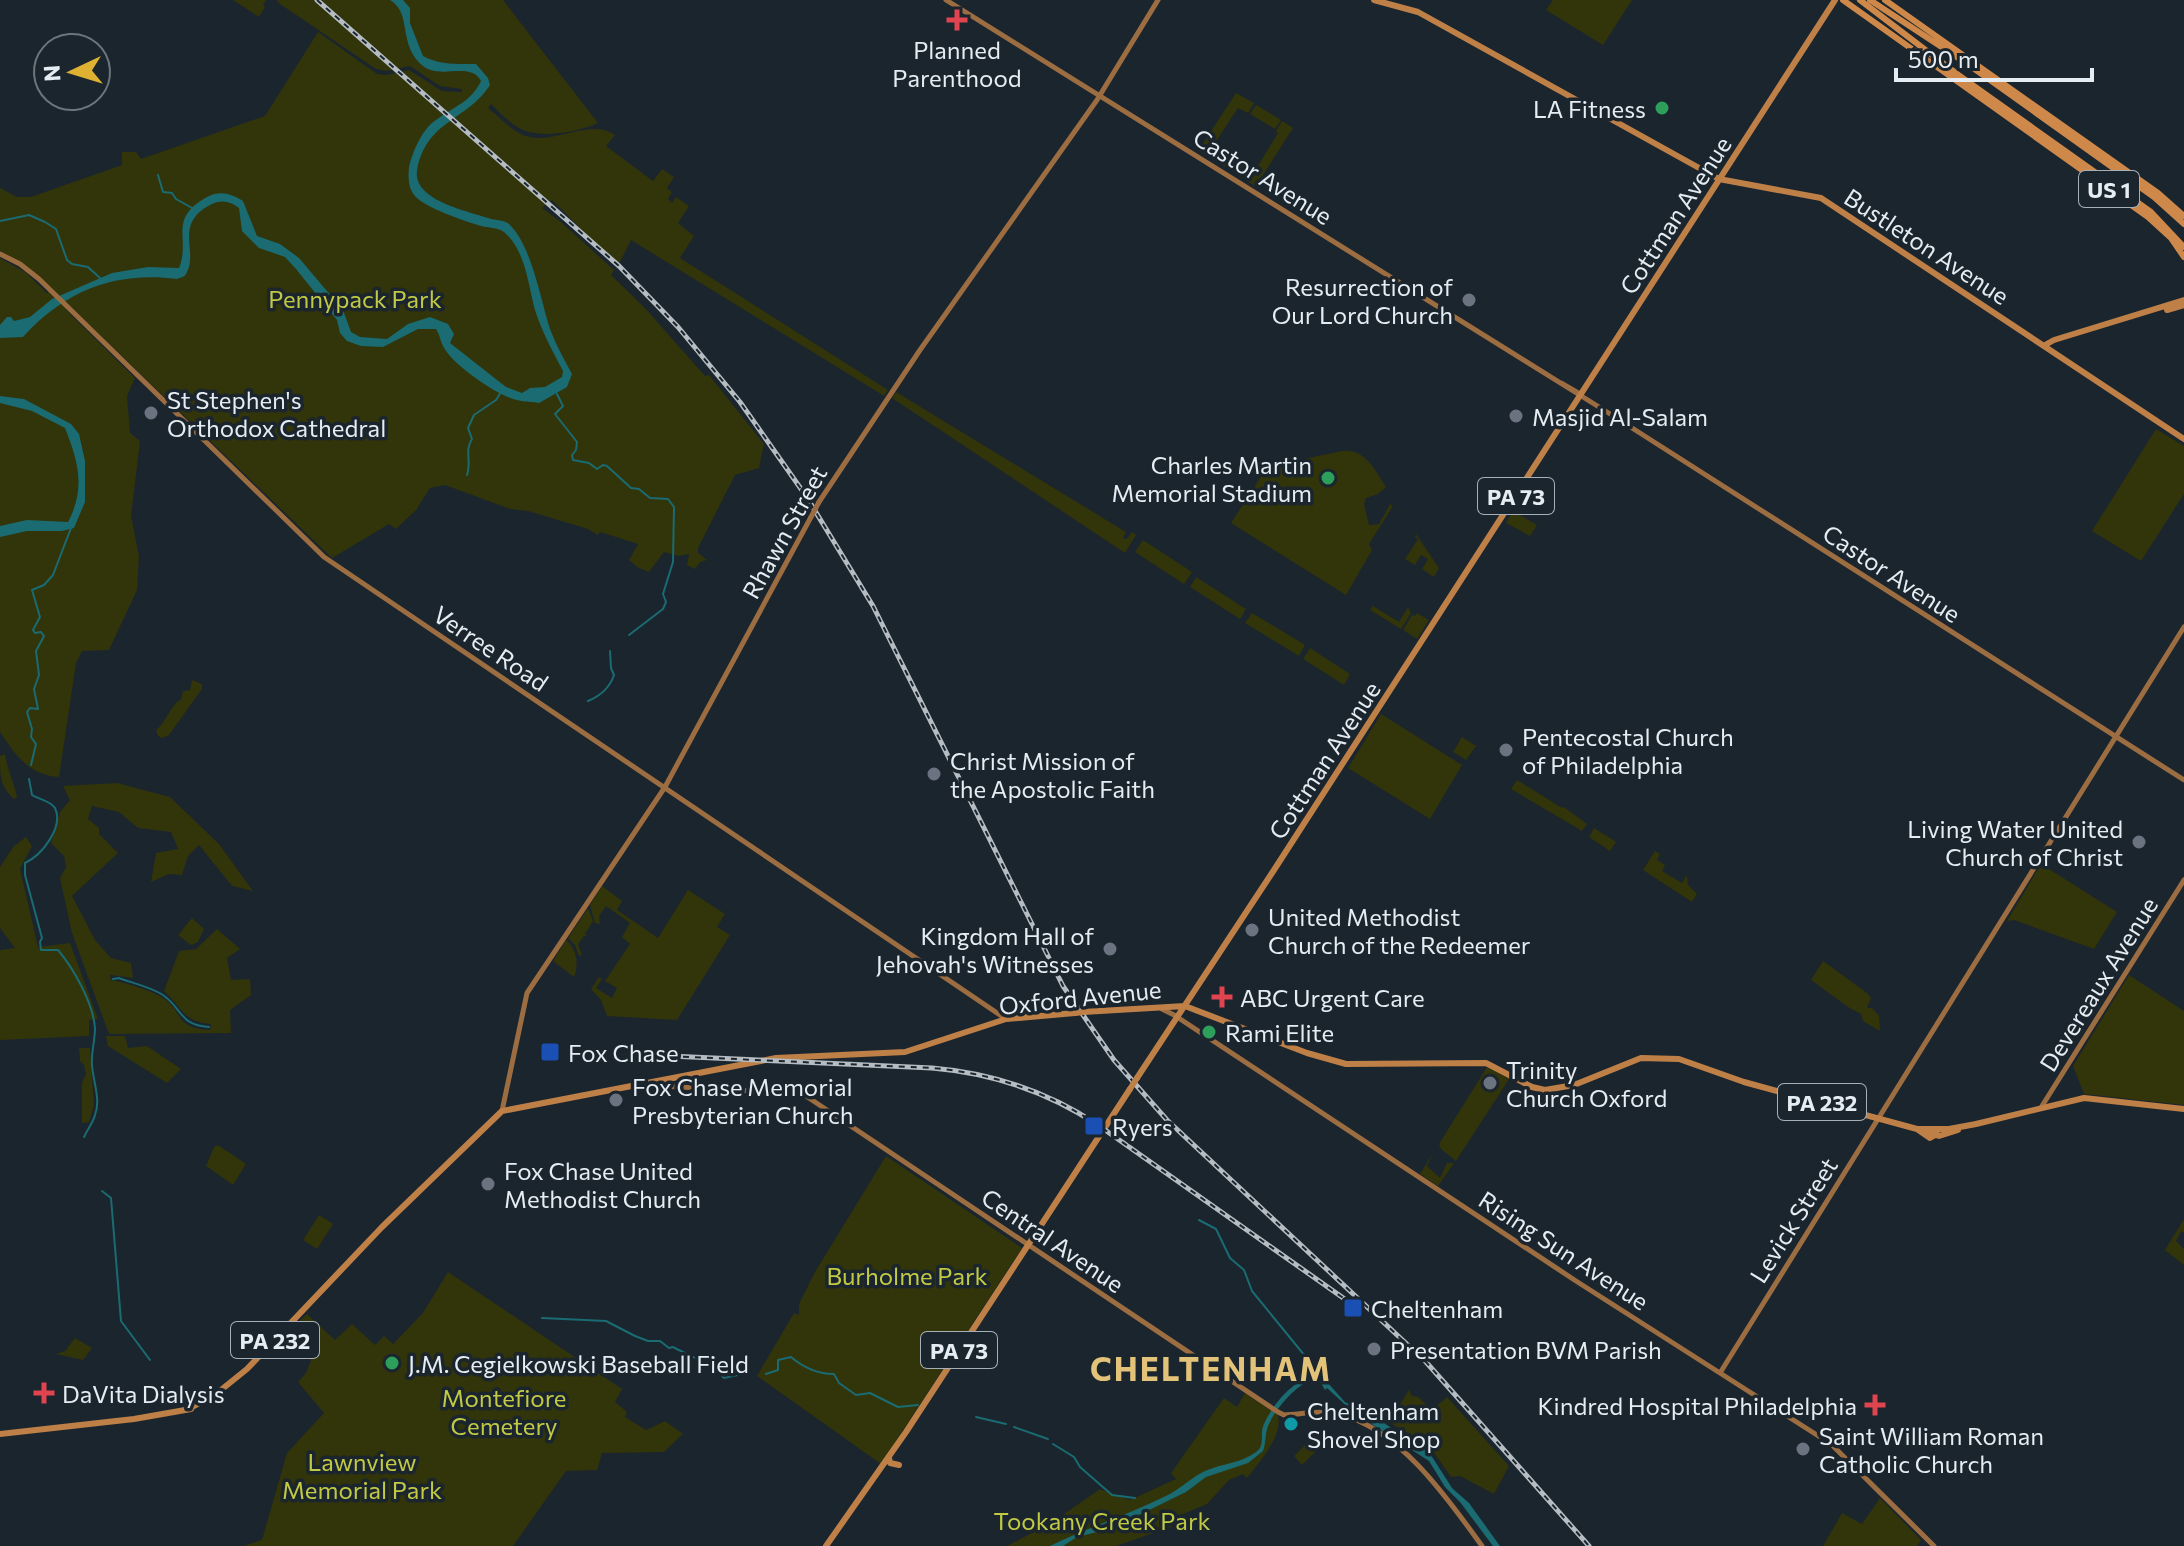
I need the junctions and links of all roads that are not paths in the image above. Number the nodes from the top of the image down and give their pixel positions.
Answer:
1 (946, 0) edge
2 (1158, 0) edge
3 (1374, 0) edge
4 (1835, 0) edge
5 (1843, 0) edge
6 (1860, 0) edge
7 (1870, 0) edge
8 (1885, 0) edge
9 (1912, 19) junction
10 (1935, 43) junction
11 (1969, 89) junction
12 (1099, 96) junction
13 (2002, 106) junction
14 (1719, 179) junction
15 (2184, 216) edge
16 (2184, 224) edge
17 (2184, 247) edge
18 (0, 254) edge
19 (2184, 257) edge
20 (2184, 303) edge
21 (2045, 345) junction
22 (1581, 396) junction
23 (2184, 439) edge
24 (2184, 627) edge
25 (2115, 736) junction
26 (2184, 780) edge
27 (665, 787) junction
28 (2184, 880) edge
29 (1185, 1006) junction
30 (1156, 1007) junction
31 (1178, 1017) junction
32 (1006, 1019) junction
33 (664, 1080) junction
34 (639, 1085) junction
35 (676, 1087) junction
36 (2042, 1106) junction
37 (2184, 1109) edge
38 (502, 1111) junction
39 (1879, 1117) junction
40 (1976, 1124) junction
41 (1956, 1127) junction
42 (1921, 1130) junction
43 (1932, 1137) junction
44 (1028, 1245) junction
45 (1720, 1373) junction
46 (0, 1433) edge
47 (891, 1455) junction
48 (899, 1465) dead end
49 (826, 1546) edge
50 (1482, 1546) edge
51 (1934, 1546) edge

1 - 12 main road, Castor Avenue
2 - 12 main road, Rhawn Street
3 - 14 main road, Bustleton Avenue
4 - 14 main road, Cottman Avenue / PA 73
5 - 11 highway, US 1
6 - 13 highway, US 1
7 - 10 highway, US 1
8 - 9 highway, US 1
9 - 10 highway
9 - 15 highway, US 1
10 - 16 highway, US 1
11 - 13 highway
11 - 19 highway, US 1
12 - 22 main road, Castor Avenue
12 - 27 main road, Rhawn Street, bridge
13 - 17 highway, US 1
14 - 21 main road, Bustleton Avenue
14 - 22 main road, Cottman Avenue / PA 73
18 - 27 main road, Verree Road
20 - 21 main road
21 - 23 main road, Bustleton Avenue
22 - 25 main road, Castor Avenue
22 - 29 main road, Cottman Avenue / PA 73
24 - 25 main road, Levick Street
25 - 26 main road, Castor Avenue
25 - 39 main road, Levick Street
27 - 32 main road, Verree Road
27 - 38 main road, Rhawn Street
28 - 36 main road, Devereaux Avenue
29 - 30 main road, Oxford Avenue / PA 232
29 - 31 main road, Cottman Avenue / PA 73
29 - 39 main road, Oxford Avenue / PA 232
30 - 31 main road, Rising Sun Avenue
30 - 32 main road, Oxford Avenue / PA 232
31 - 44 main road, Cottman Avenue / PA 73, bridge
31 - 45 main road, Rising Sun Avenue
32 - 33 main road, Oxford Avenue / PA 232
33 - 34 main road, Oxford Avenue / PA 232
33 - 35 main road
34 - 35 main road
34 - 38 main road, Oxford Avenue / PA 232
35 - 44 main road, Central Avenue
36 - 37 main road, Oxford Avenue / PA 232
36 - 40 main road, Oxford Avenue / PA 232
38 - 46 main road, PA 232
39 - 42 main road, Oxford Avenue / PA 232
39 - 45 main road, Levick Street
40 - 41 main road, Oxford Avenue / PA 232
40 - 43 main road, Oxford Avenue / PA 232
41 - 42 main road, Oxford Avenue / PA 232
41 - 43 main road
42 - 43 main road, Oxford Avenue
44 - 47 main road, Cottman Avenue / PA 73
44 - 50 main road, Central Avenue
45 - 51 main road, Rising Sun Avenue
47 - 48 main road
47 - 49 main road, Cottman Avenue / PA 73

